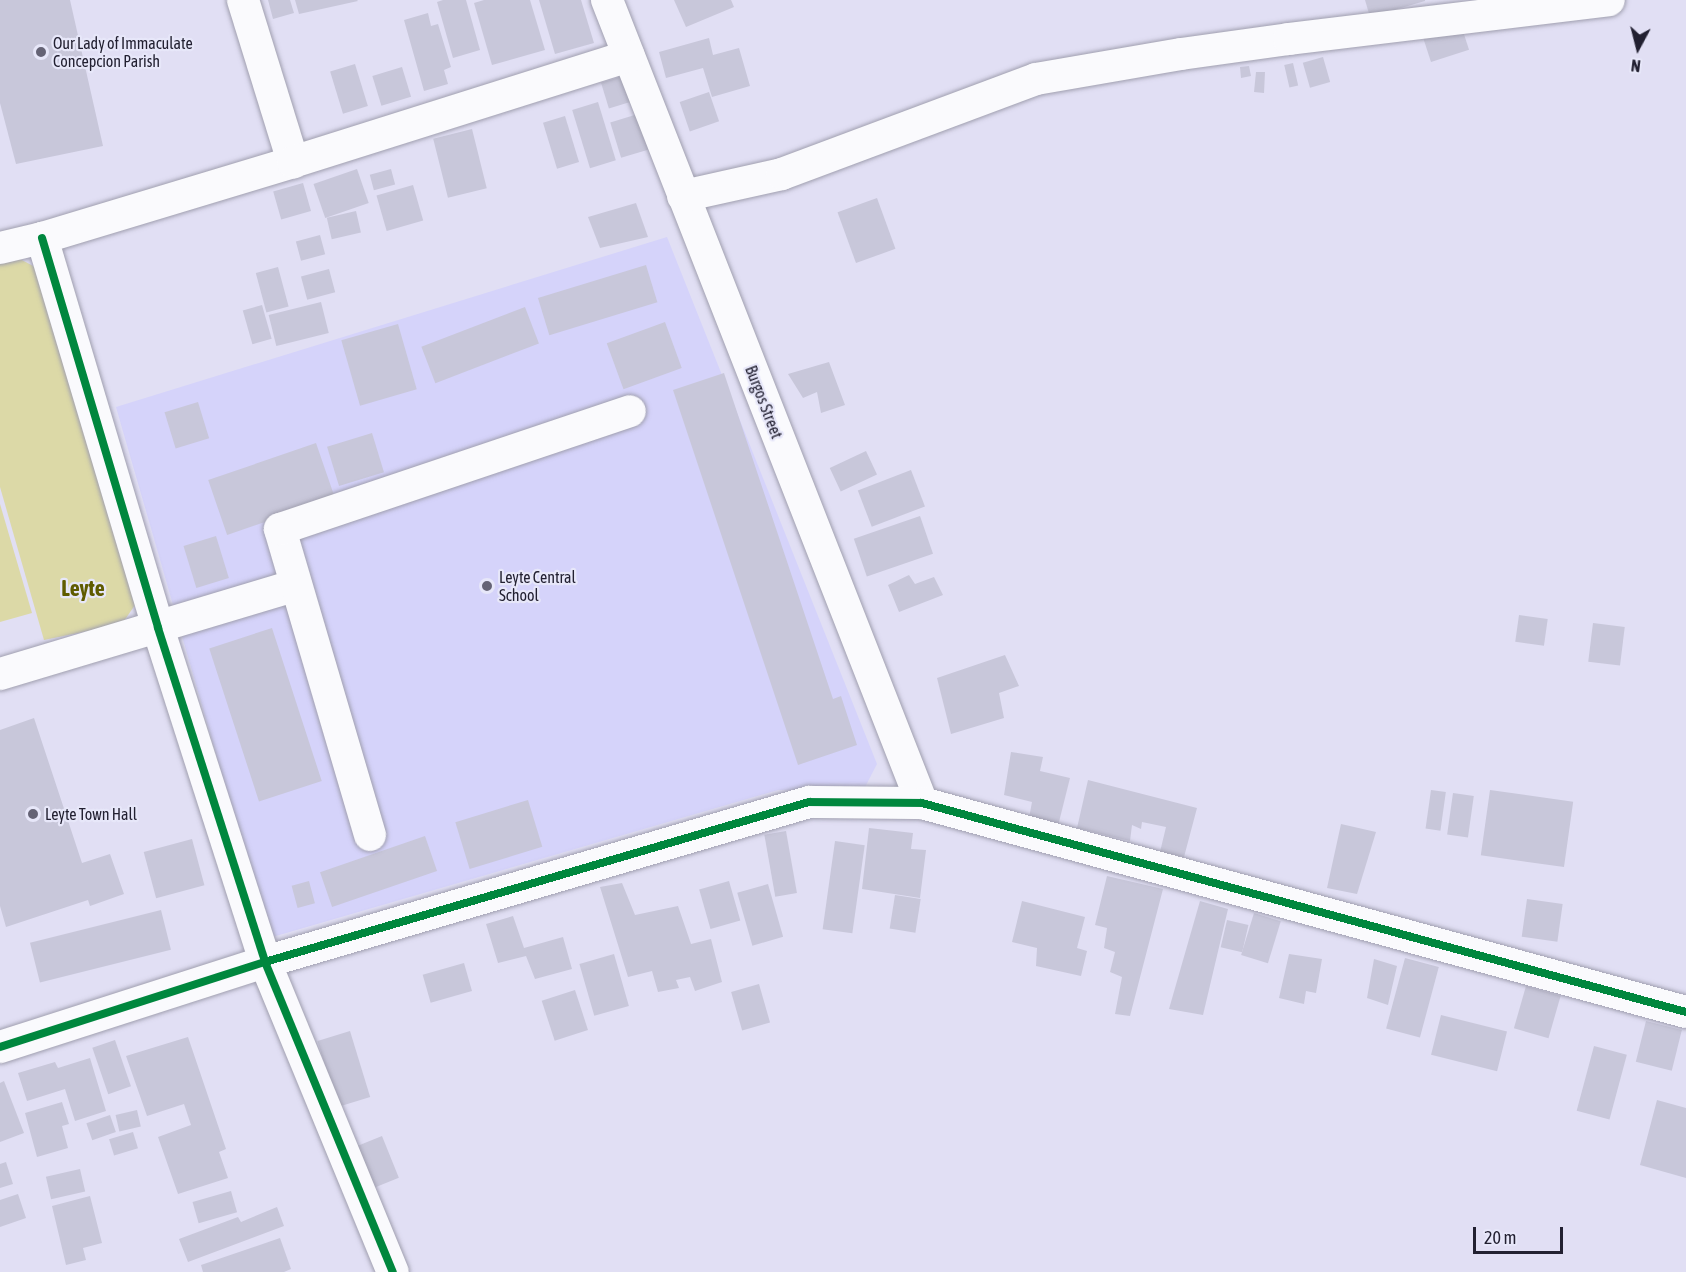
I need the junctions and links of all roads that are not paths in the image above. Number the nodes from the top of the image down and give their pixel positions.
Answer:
1 (243, 0) edge
2 (607, 0) edge
3 (1609, 0) edge
4 (629, 56) junction
5 (293, 162) junction
6 (683, 196) junction
7 (42, 238) junction
8 (0, 248) edge
9 (630, 411) dead end
10 (296, 585) junction
11 (158, 628) junction
12 (0, 674) edge
13 (922, 803) junction
14 (370, 835) dead end
15 (265, 962) junction
16 (1686, 1012) edge
17 (0, 1047) edge
18 (393, 1272) edge

1 - 5 street
2 - 4 street, Burgos Street
3 - 6 street
4 - 5 street
4 - 6 street, Burgos Street
5 - 7 street
6 - 13 street, Burgos Street
7 - 8 street
7 - 11 street
9 - 10 street
10 - 11 street
10 - 14 street
11 - 12 street
11 - 15 street
13 - 15 street
13 - 16 street
15 - 17 street
15 - 18 street

